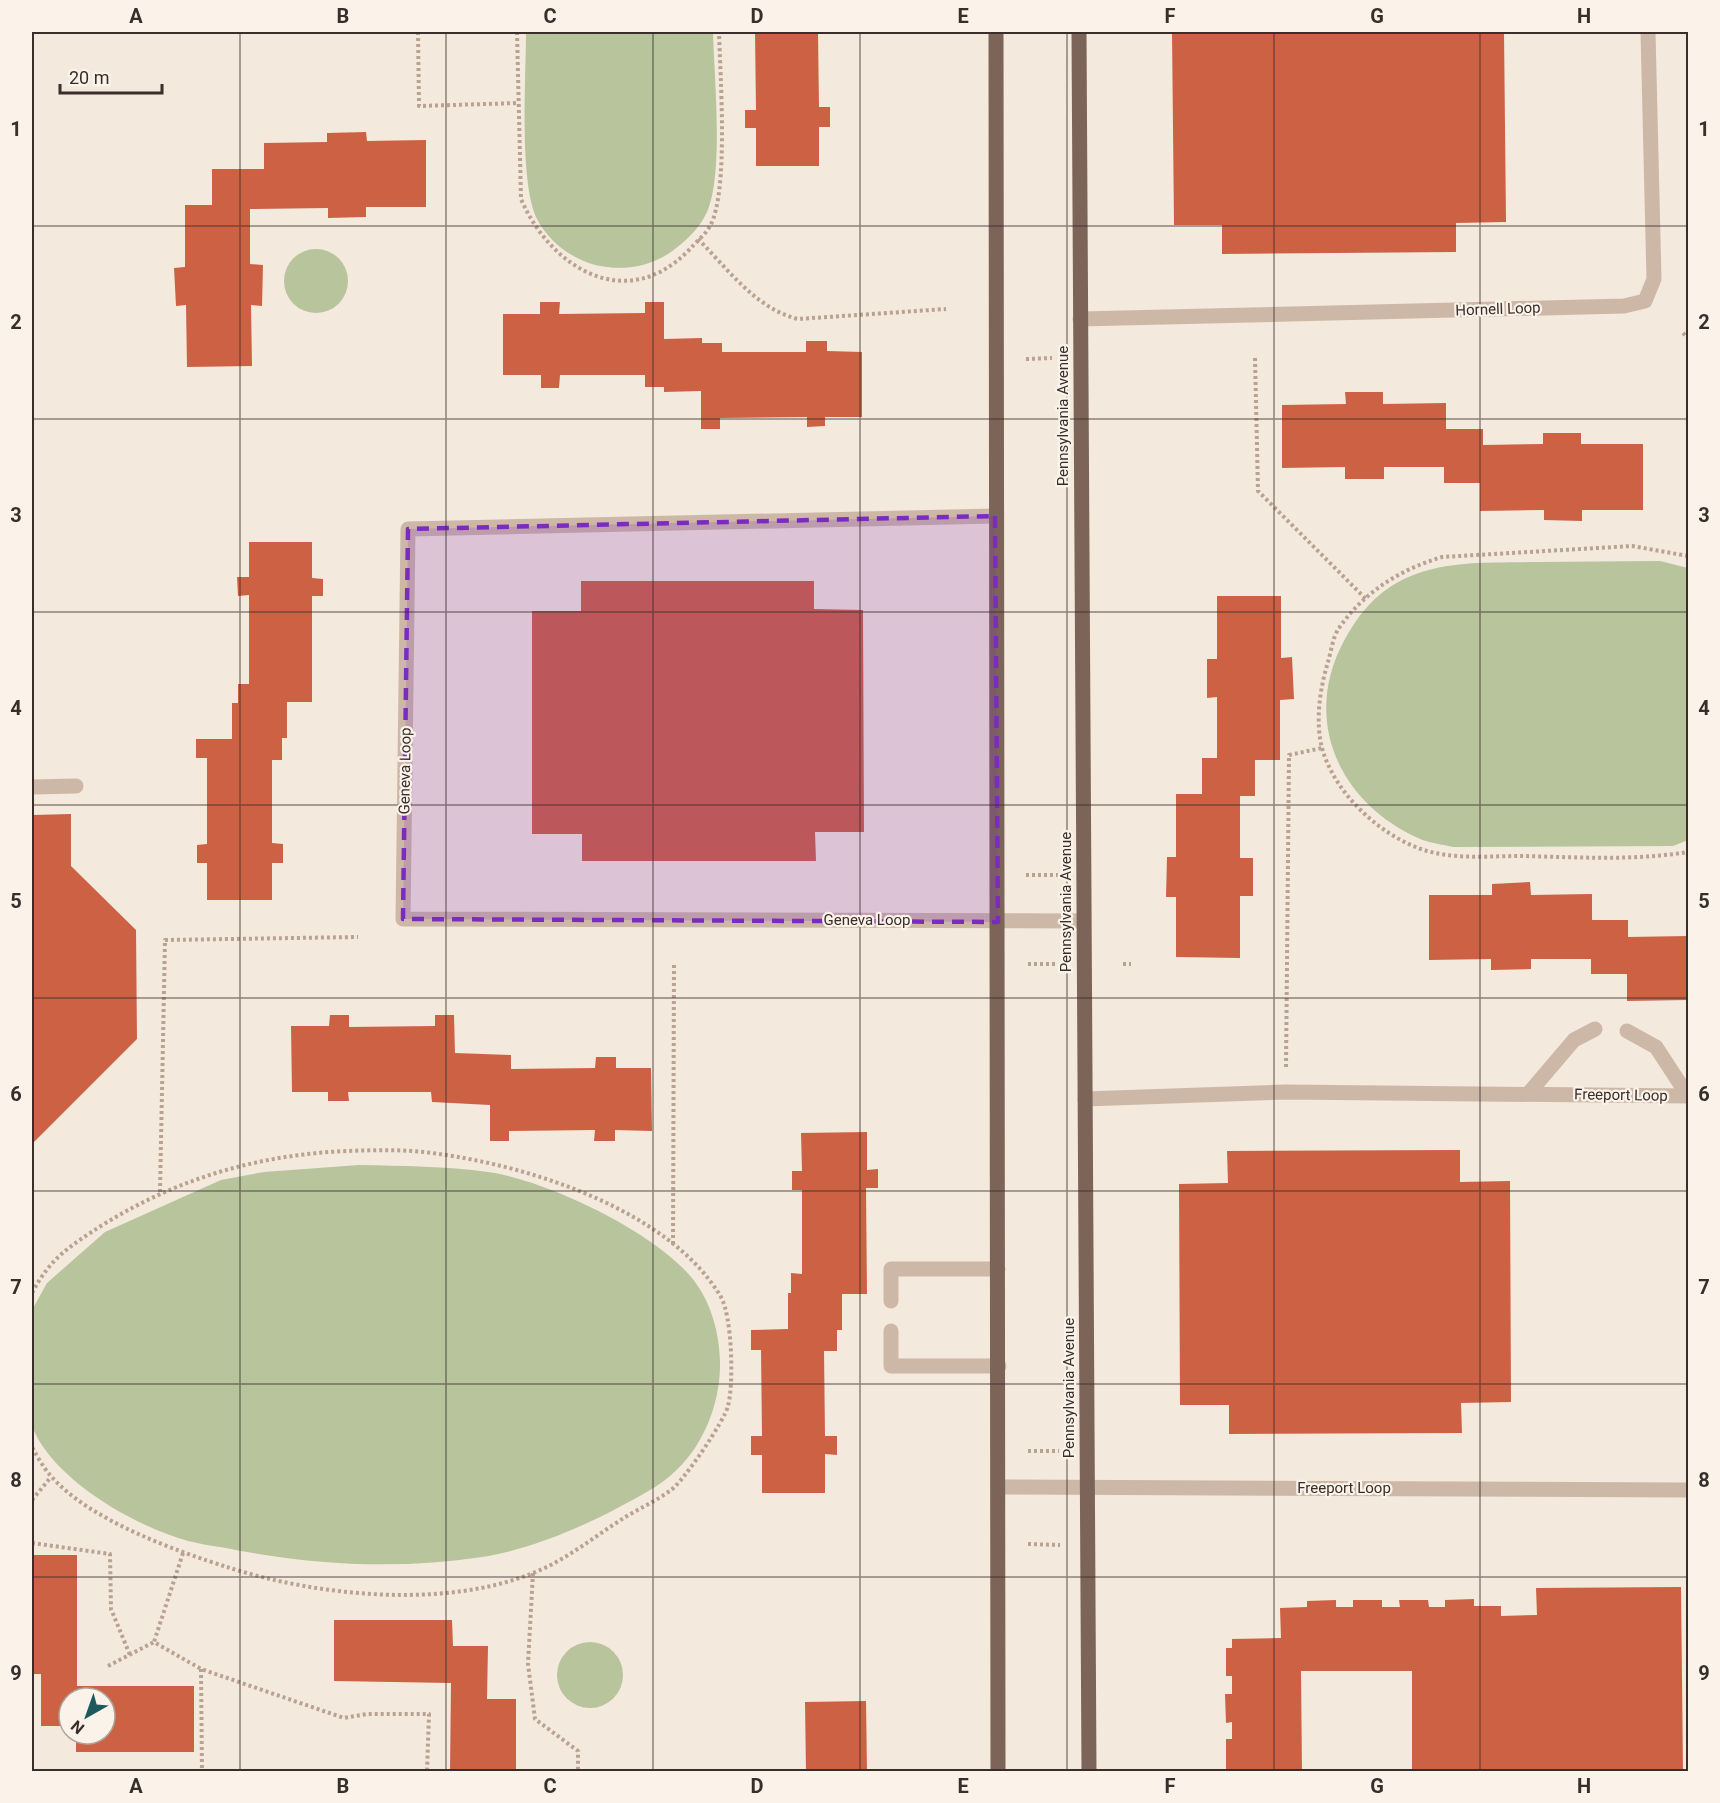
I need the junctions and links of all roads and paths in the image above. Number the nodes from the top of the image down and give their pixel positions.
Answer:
1 (418, 32) edge
2 (517, 32) edge
3 (719, 32) edge
4 (996, 32) edge
5 (1079, 32) edge
6 (1648, 32) edge
7 (519, 103) junction
8 (698, 239) junction
9 (946, 309) dead end
10 (1080, 319) junction
11 (1683, 333) dead end
12 (1689, 339) edge
13 (1026, 358) dead end
14 (1052, 358) dead end
15 (1254, 358) dead end
16 (995, 516) junction
17 (1689, 556) edge
18 (1366, 599) junction
19 (1322, 748) junction
20 (76, 786) dead end
21 (32, 787) edge
22 (1689, 852) edge
23 (1026, 875) dead end
24 (1058, 875) dead end
25 (1084, 921) junction
26 (998, 922) junction
27 (358, 937) dead end
28 (1028, 964) dead end
29 (1057, 964) dead end
30 (1123, 964) dead end
31 (1131, 964) dead end
32 (674, 965) dead end
33 (1596, 1029) dead end
34 (1627, 1031) dead end
35 (1286, 1092) junction
36 (1528, 1094) junction
37 (1688, 1096) edge
38 (1085, 1099) junction
39 (160, 1192) junction
40 (673, 1245) junction
41 (998, 1269) junction
42 (32, 1293) edge
43 (891, 1301) dead end
44 (891, 1331) dead end
45 (999, 1366) junction
46 (32, 1447) edge
47 (1028, 1451) dead end
48 (1059, 1451) dead end
49 (51, 1477) junction
50 (999, 1487) junction
51 (1088, 1487) junction
52 (1689, 1490) edge
53 (32, 1500) edge
54 (32, 1543) edge
55 (1028, 1544) dead end
56 (1060, 1545) dead end
57 (183, 1553) junction
58 (533, 1573) junction
59 (154, 1642) junction
60 (130, 1655) junction
61 (108, 1666) dead end
62 (201, 1669) junction
63 (202, 1772) edge
64 (427, 1772) edge
65 (578, 1772) edge
66 (998, 1772) edge
67 (1089, 1772) edge

1 - 7 path
2 - 7 path
3 - 8 path
4 - 16 main road
5 - 10 main road, Pennsylvania Avenue
6 - 10 street, Hornell Loop
7 - 8 path
8 - 9 path
10 - 25 main road, Pennsylvania Avenue
11 - 12 path
13 - 14 path
15 - 18 path
16 - 26 main road
16 - 26 street, Geneva Loop
17 - 18 path
18 - 19 path
19 - 22 path
19 - 35 path
20 - 21 street
23 - 24 path
25 - 26 street, Geneva Loop
25 - 38 main road, Pennsylvania Avenue
26 - 41 main road
27 - 39 path
28 - 29 path
30 - 31 path
32 - 40 path
33 - 36 street
34 - 37 street
35 - 36 street, Freeport Loop
35 - 38 street, Freeport Loop
36 - 37 street, Freeport Loop
38 - 51 main road, Pennsylvania Avenue
39 - 40 path
39 - 42 path
40 - 58 path
41 - 43 street
41 - 45 main road
44 - 45 street
45 - 50 main road
46 - 49 path
47 - 48 path
49 - 53 path
49 - 57 path
50 - 51 street, Freeport Loop
50 - 66 main road
51 - 52 street, Freeport Loop
51 - 67 main road, Pennsylvania Avenue
54 - 60 path
55 - 56 path
57 - 58 path
57 - 59 path
58 - 65 path
59 - 60 path
59 - 62 path
60 - 61 path
62 - 63 path
62 - 64 path

